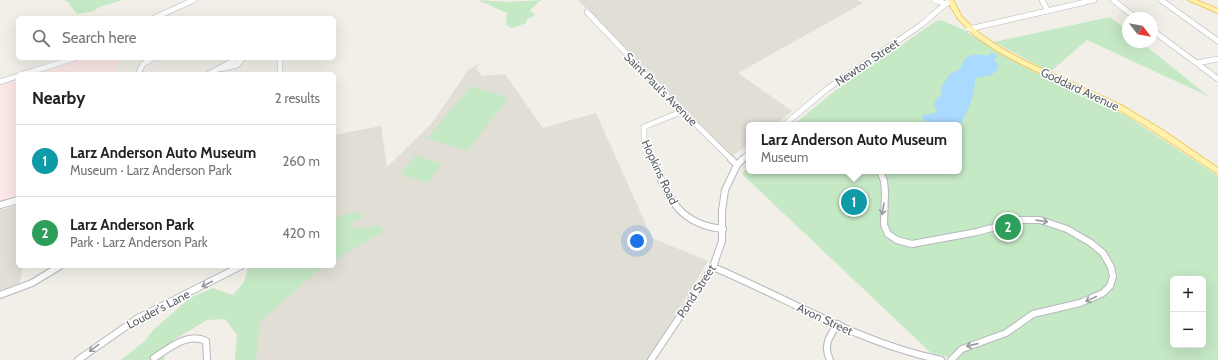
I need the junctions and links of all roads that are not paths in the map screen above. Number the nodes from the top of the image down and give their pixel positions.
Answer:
1 (194, 0) edge
2 (934, 0) edge
3 (1042, 0) edge
4 (1094, 0) edge
5 (1113, 0) edge
6 (1161, 0) edge
7 (1191, 0) edge
8 (1198, 0) edge
9 (949, 2) edge
10 (1218, 10) edge
11 (1048, 11) junction
12 (586, 12) dead end
13 (1128, 12) edge
14 (158, 16) edge
15 (969, 29) junction
16 (1158, 34) edge
17 (1218, 41) edge
18 (1218, 59) edge
19 (69, 60) edge
20 (150, 60) edge
21 (232, 60) edge
22 (241, 60) edge
23 (280, 60) edge
24 (1197, 63) junction
25 (218, 70) junction
26 (30, 72) edge
27 (139, 72) edge
28 (214, 72) edge
29 (280, 72) edge
30 (16, 77) edge
31 (1218, 79) edge
32 (0, 82) edge
33 (683, 111) junction
34 (788, 122) edge
35 (746, 156) edge
36 (736, 167) junction
37 (1218, 171) edge
38 (881, 174) edge
39 (16, 201) edge
40 (0, 205) edge
41 (722, 229) junction
42 (713, 267) junction
43 (57, 268) edge
44 (238, 268) edge
45 (0, 295) edge
46 (838, 324) junction
47 (154, 358) dead end
48 (78, 360) edge
49 (207, 360) edge
50 (651, 360) edge
51 (830, 360) edge
52 (941, 360) edge
53 (950, 360) edge

1 - 14 street
2 - 9 street
3 - 11 street
4 - 11 street
5 - 13 street
6 - 17 street
7 - 10 main road
8 - 10 main road
9 - 15 main road, Goddard Avenue
9 - 34 street, Newton Street
11 - 15 street
12 - 33 street, Saint Paul's Avenue
15 - 37 main road, Goddard Avenue
16 - 24 street
18 - 24 street
19 - 26 street
20 - 27 street
21 - 25 street
22 - 25 street
23 - 29 street
24 - 31 street
25 - 28 street
30 - 32 street
33 - 36 street, Saint Paul's Avenue
33 - 41 street, Hopkins Road
35 - 36 street
36 - 41 street, Pond Street
38 -> 53 street
39 - 40 street
41 - 42 street, Pond Street
42 - 46 street, Avon Street
42 - 50 street, Pond Street
43 - 45 street
44 -> 48 street, Louder's Lane
46 - 51 street
46 - 52 street, Avon Street
47 - 49 street

